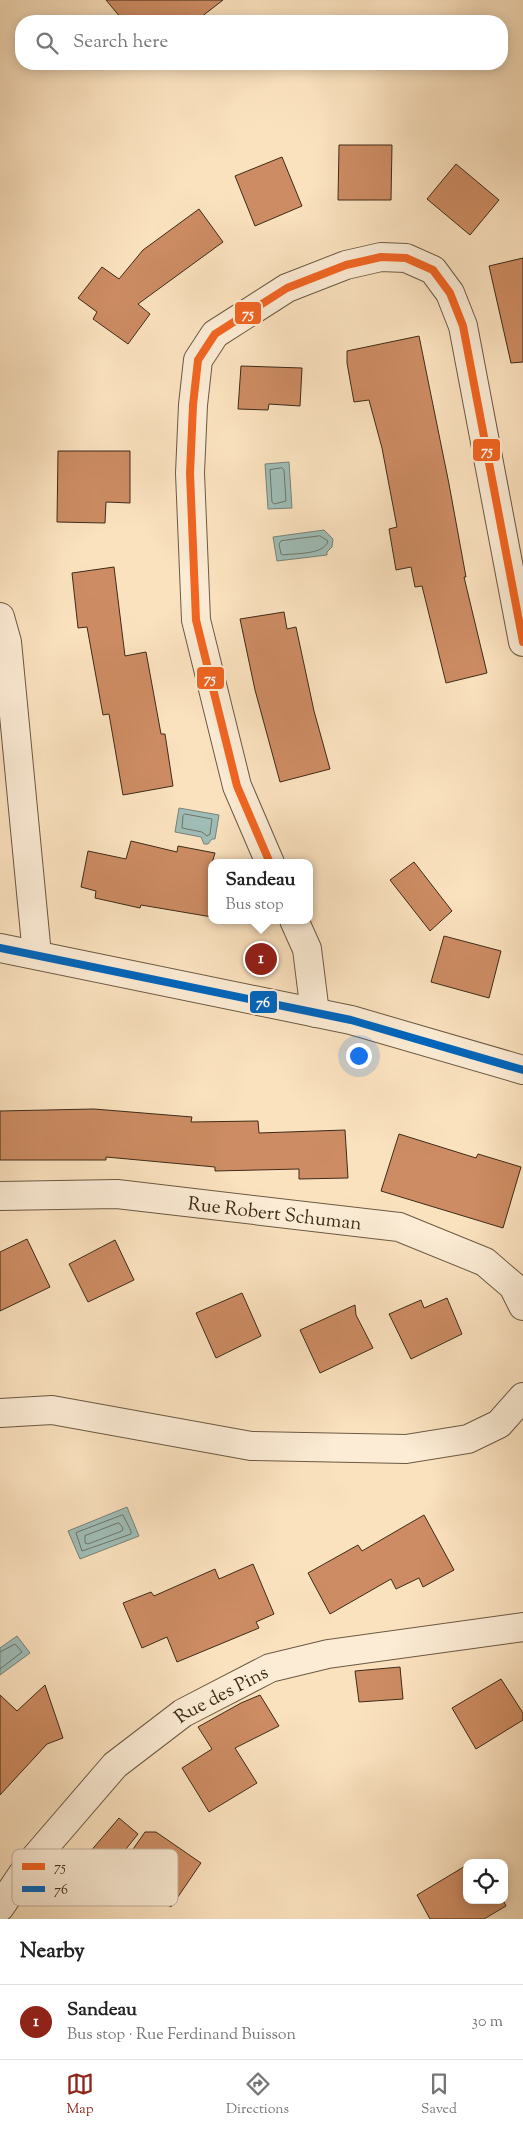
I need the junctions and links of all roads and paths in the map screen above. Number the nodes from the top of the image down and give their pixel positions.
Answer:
1 (0, 617) edge
2 (523, 642) edge
3 (268, 859) edge
4 (296, 924) edge
5 (0, 948) edge
6 (37, 956) junction
7 (316, 1013) junction
8 (523, 1070) edge
9 (0, 1196) edge
10 (523, 1306) edge
11 (523, 1398) edge
12 (0, 1413) edge
13 (523, 1627) edge
14 (43, 1849) edge
15 (12, 1889) edge
16 (0, 1907) edge

1 - 6 street
2 - 3 street
4 - 7 street
5 - 6 street
6 - 7 street
7 - 8 street
9 - 10 street, Rue Robert Schuman
11 - 12 street
13 - 14 street, Rue des Pins
15 - 16 street, Rue des Pins

